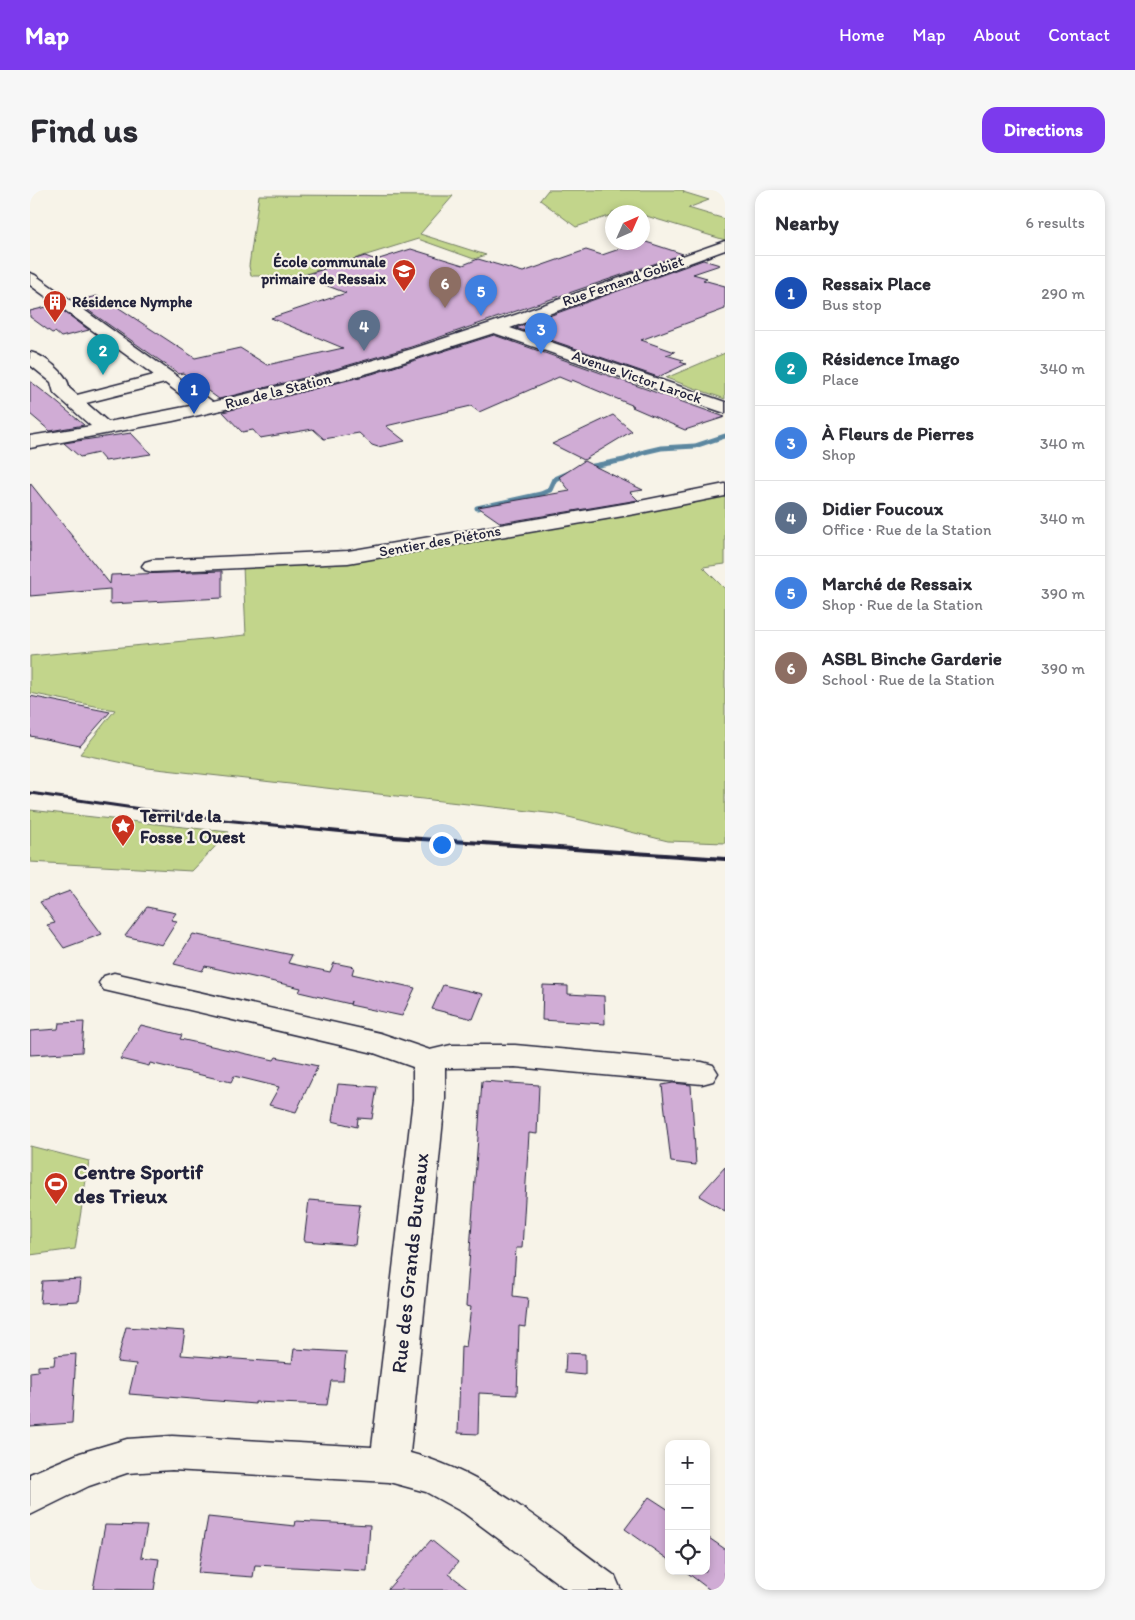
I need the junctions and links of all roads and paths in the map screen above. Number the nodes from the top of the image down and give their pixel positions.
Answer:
1 (725, 245) edge
2 (30, 278) edge
3 (492, 327) junction
4 (30, 357) edge
5 (168, 377) junction
6 (74, 401) junction
7 (209, 407) junction
8 (725, 408) edge
9 (104, 428) junction
10 (30, 442) edge
11 (725, 490) edge
12 (152, 566) dead end
13 (114, 983) dead end
14 (429, 1061) junction
15 (702, 1073) dead end
16 (389, 1465) junction
17 (30, 1497) edge
18 (600, 1590) edge

1 - 3 street, Rue Fernand Gobiet
2 - 5 street
3 - 7 street, Rue de la Station
3 - 8 street, Avenue Victor Larock
4 - 6 street
5 - 6 street
5 - 7 street
6 - 9 street
7 - 9 street, Rue de la Station
9 - 10 street, Rue de la Station
11 - 12 street, Sentier des Piétons
13 - 14 street
14 - 15 street
14 - 16 street, Rue des Grands Bureaux
16 - 17 street
16 - 18 street

